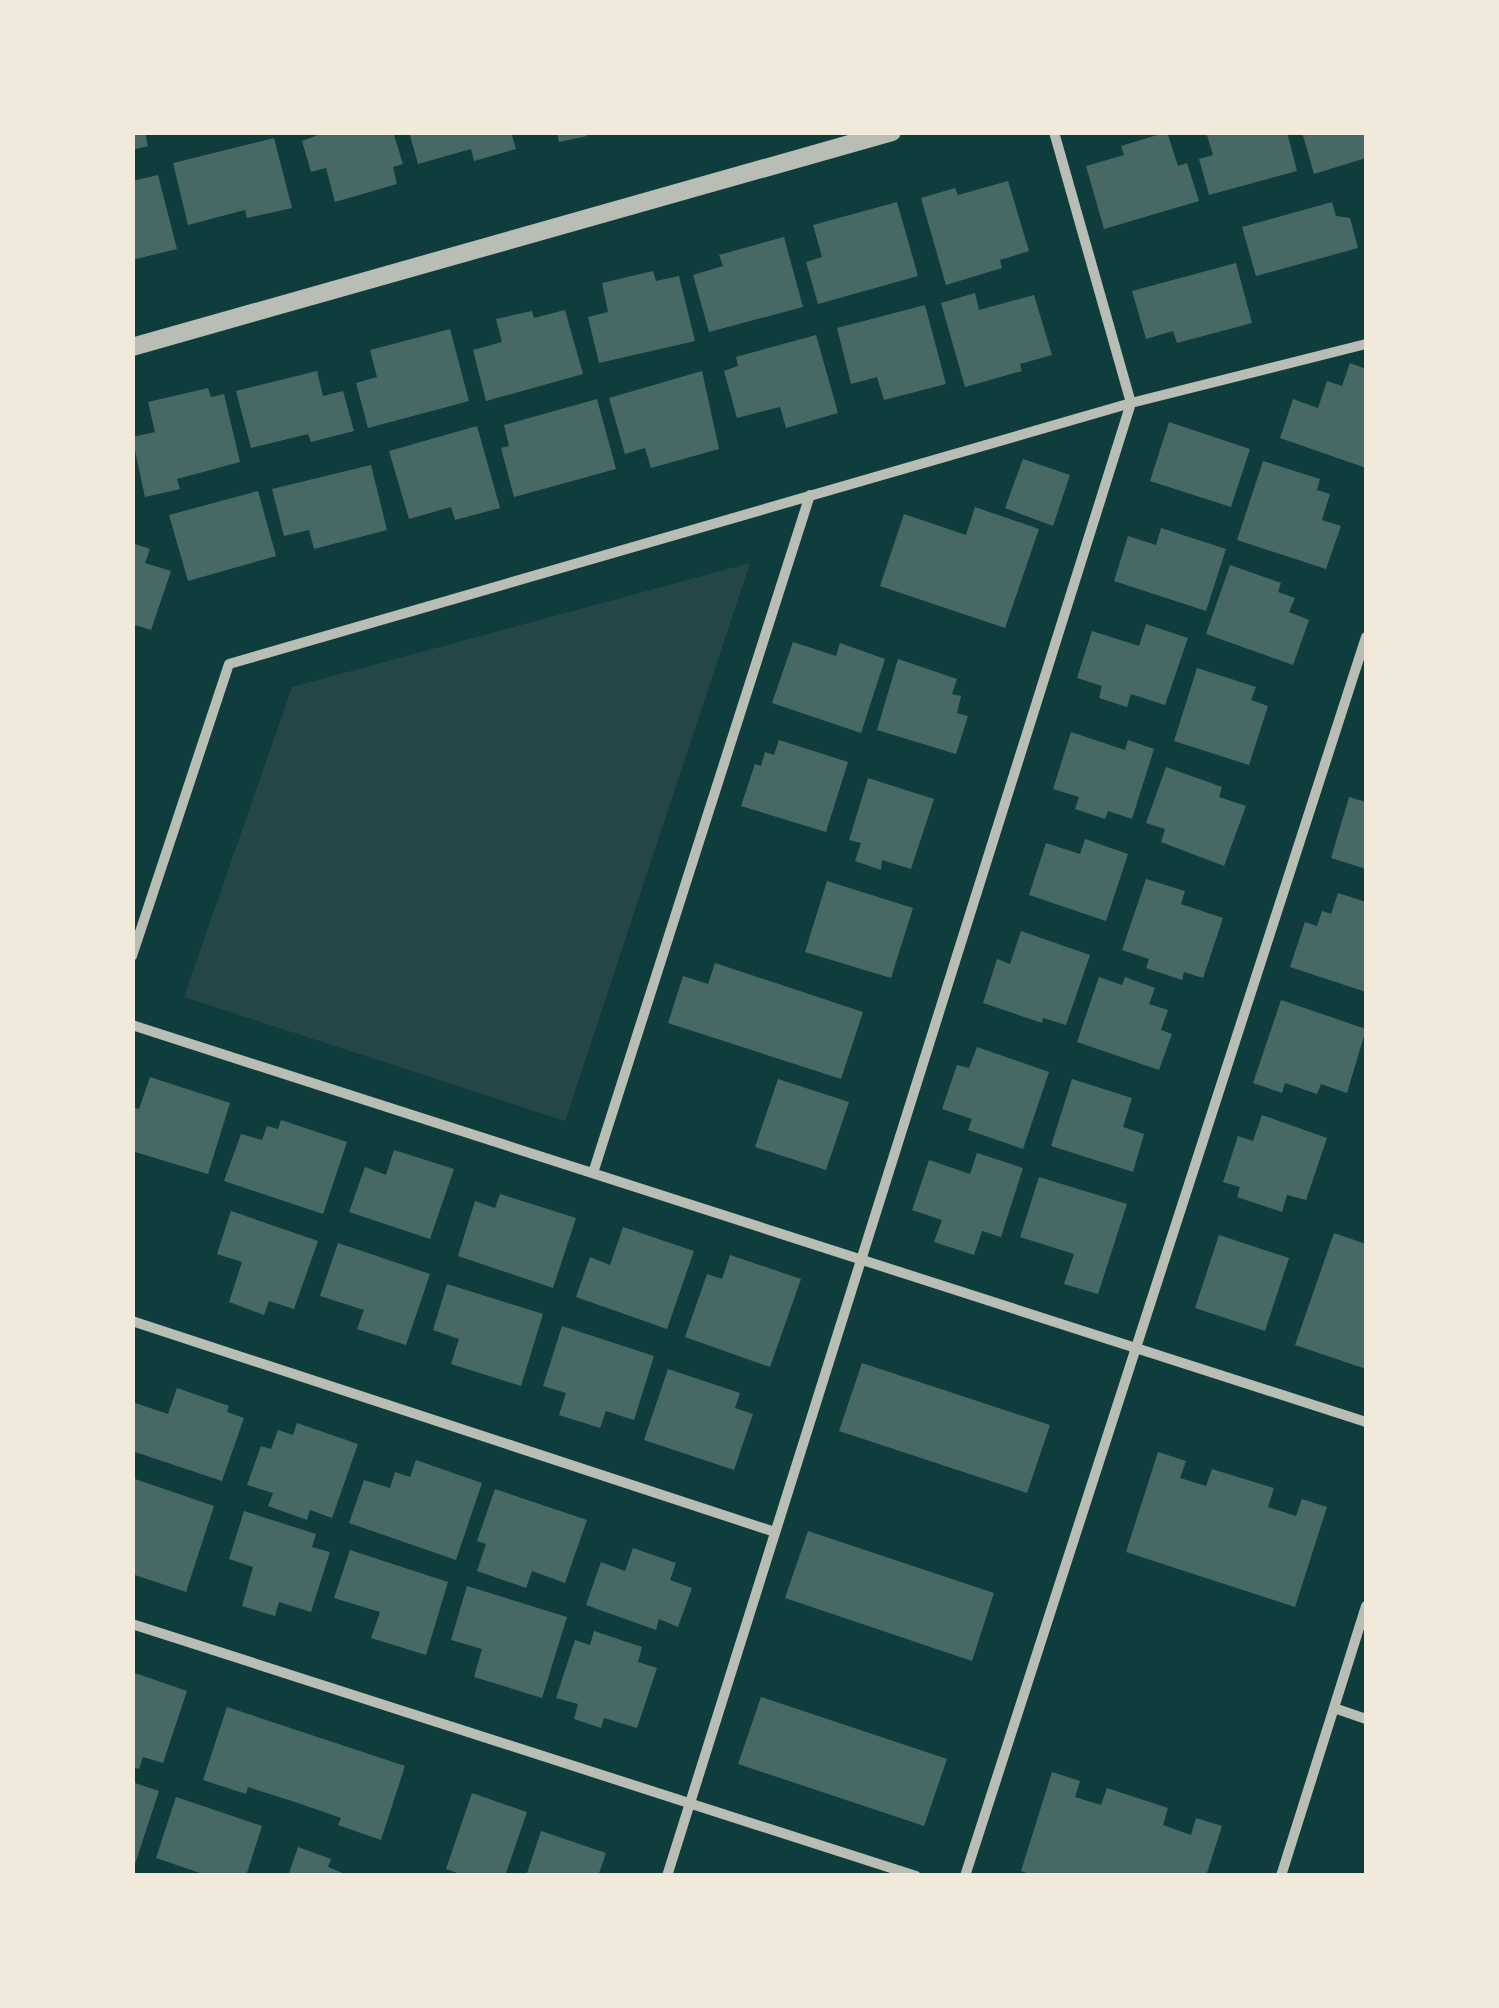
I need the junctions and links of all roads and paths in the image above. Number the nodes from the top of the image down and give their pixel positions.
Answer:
1 (892, 132) edge
2 (1054, 132) edge
3 (1366, 344) edge
4 (132, 347) edge
5 (1132, 403) junction
6 (810, 496) junction
7 (1366, 637) edge
8 (132, 956) edge
9 (132, 1024) edge
10 (593, 1173) junction
11 (862, 1260) junction
12 (132, 1321) edge
13 (1136, 1348) junction
14 (1366, 1422) edge
15 (776, 1532) junction
16 (1366, 1606) edge
17 (132, 1624) edge
18 (1334, 1708) junction
19 (1366, 1719) edge
20 (690, 1802) junction
21 (667, 1876) edge
22 (916, 1876) edge
23 (964, 1876) edge
24 (1280, 1876) edge

1 - 4 street
2 - 5 street
3 - 5 street
5 - 6 street
5 - 11 street
6 - 8 street
6 - 10 street
7 - 13 street
9 - 10 street
10 - 11 street
11 - 13 street
11 - 15 street
12 - 15 street
13 - 14 street
13 - 23 street
15 - 20 street
16 - 18 street
17 - 20 street
18 - 19 street
18 - 24 street
20 - 21 street
20 - 22 street

